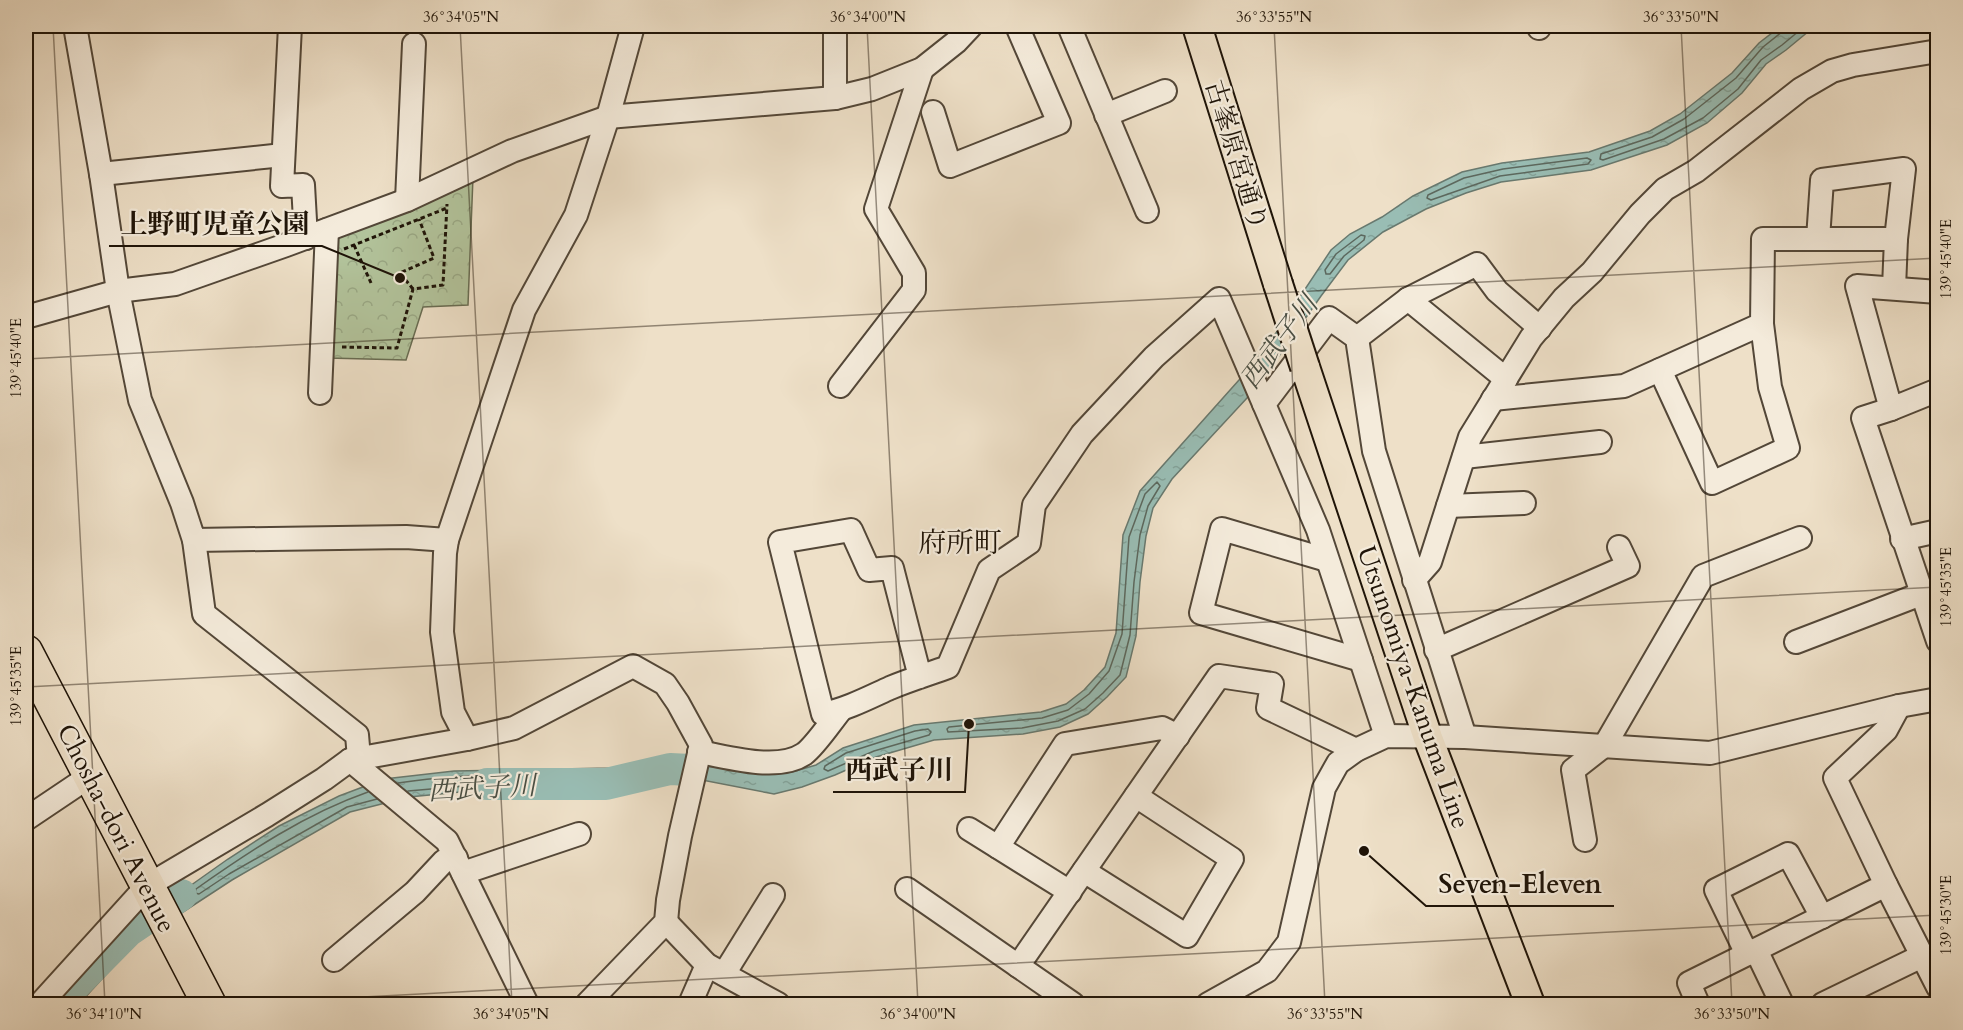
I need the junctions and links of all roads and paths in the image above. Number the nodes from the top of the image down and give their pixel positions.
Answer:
1 (75, 26) edge
2 (291, 26) edge
3 (633, 26) edge
4 (835, 26) edge
5 (971, 26) edge
6 (1017, 26) edge
7 (1069, 26) edge
8 (1197, 26) edge
9 (414, 44) dead end
10 (1938, 51) edge
11 (922, 69) junction
12 (1165, 92) dead end
13 (834, 98) junction
14 (933, 112) dead end
15 (1106, 115) junction
16 (608, 117) junction
17 (284, 155) junction
18 (101, 174) junction
19 (448, 181) junction
20 (406, 200) junction
21 (447, 208) junction
22 (1147, 211) dead end
23 (419, 219) junction
24 (316, 234) junction
25 (1818, 239) junction
26 (1896, 239) junction
27 (354, 245) junction
28 (342, 250) dead end
29 (371, 283) dead end
30 (1894, 288) junction
31 (413, 289) junction
32 (118, 291) junction
33 (1938, 292) edge
34 (1408, 299) junction
35 (26, 318) edge
36 (1762, 324) junction
37 (1540, 328) junction
38 (1357, 338) junction
39 (339, 346) dead end
40 (1305, 367) joint
41 (1660, 370) junction
42 (1506, 379) junction
43 (840, 386) dead end
44 (1938, 390) edge
45 (320, 393) dead end
46 (1493, 399) junction
47 (1264, 404) junction
48 (1891, 409) junction
49 (1600, 442) dead end
50 (1464, 457) junction
51 (1524, 504) dead end
52 (1448, 506) junction
53 (1938, 531) edge
54 (1800, 538) dead end
55 (1902, 539) junction
56 (194, 540) junction
57 (447, 540) junction
58 (1619, 547) dead end
59 (1328, 560) junction
60 (1414, 580) junction
61 (1921, 594) junction
62 (1938, 641) edge
63 (1796, 642) dead end
64 (1436, 650) junction
65 (26, 652) edge
66 (1361, 660) junction
67 (920, 677) junction
68 (33, 684) edge
69 (1938, 699) edge
70 (1899, 706) junction
71 (840, 711) junction
72 (1178, 736) junction
73 (1386, 736) junction
74 (1465, 737) junction
75 (1428, 738) junction
76 (467, 739) junction
77 (1605, 746) junction
78 (1356, 750) junction
79 (699, 752) junction
80 (355, 759) junction
81 (90, 776) junction
82 (1136, 796) junction
83 (26, 819) edge
84 (969, 829) dead end
85 (579, 834) dead end
86 (1585, 840) dead end
87 (998, 847) junction
88 (459, 865) junction
89 (1084, 871) junction
90 (1886, 885) junction
91 (907, 889) dead end
92 (150, 892) junction
93 (1070, 892) junction
94 (773, 895) dead end
95 (1822, 917) junction
96 (666, 922) junction
97 (1751, 952) junction
98 (1922, 956) junction
99 (334, 960) dead end
100 (1018, 966) junction
101 (716, 969) junction
102 (1938, 987) edge
103 (40, 1005) edge
104 (209, 1005) edge
105 (527, 1005) edge
106 (587, 1005) edge
107 (690, 1005) edge
108 (778, 1005) edge
109 (1073, 1005) edge
110 (1208, 1005) edge
111 (1530, 1005) edge
112 (1698, 1005) edge
113 (1782, 1005) edge
114 (1823, 1005) edge

1 - 18 street
2 - 17 street
3 - 16 street
4 - 13 street
5 - 11 street
6 - 14 street
7 - 15 street
8 - 40 main road, 古峯原宮通り, bridge
9 - 20 street
10 - 37 street
11 - 13 street
11 - 43 street
12 - 15 street
13 - 16 street
15 - 22 street
16 - 19 street
16 - 57 street
17 - 18 street
17 - 24 street
18 - 32 street
19 - 20 street
19 - 21 path
20 - 24 street
21 - 23 path
21 - 31 path
23 - 27 path
23 - 31 path
24 - 32 street
24 - 45 street
25 - 26 street
25 - 26 street
25 - 36 street
26 - 30 street
27 - 28 path
27 - 29 path
30 - 33 street
30 - 48 street
31 - 39 path
32 - 35 street
32 - 56 street
34 - 37 street
34 - 38 street
34 - 42 street
36 - 41 street
36 - 41 street
37 - 42 street
38 - 47 street
38 - 60 street
40 - 75 main road, Utsunomiya-Kanuma Line
41 - 46 street
42 - 46 street
44 - 48 street
46 - 50 street
47 - 59 street
47 - 67 street
48 - 55 street
49 - 50 street
50 - 52 street
51 - 52 street
52 - 60 street
53 - 55 street
54 - 77 street
55 - 61 street
56 - 57 street
56 - 80 street
57 - 76 street
58 - 64 street
59 - 66 street
59 - 66 street
60 - 64 street
61 - 62 street
61 - 63 street
64 - 74 street
65 - 68 highway, Chosha-dori Avenue
66 - 73 street
67 - 71 street
67 - 71 street
68 - 81 highway, Chosha-dori Avenue
69 - 70 street
70 - 77 street
70 - 90 street
71 - 79 street
72 - 78 street
72 - 82 street
72 - 87 street
73 - 75 street
73 - 78 street
74 - 75 street
74 - 77 street
75 - 111 main road, Utsunomiya-Kanuma Line
76 - 79 street
76 - 80 street
77 - 86 street
78 - 110 street
79 - 96 street
80 - 88 street
80 - 92 street
81 - 83 street
81 - 92 highway, Chosha-dori Avenue
82 - 89 street
82 - 89 street
84 - 87 street
85 - 88 street
87 - 93 street
88 - 99 street
88 - 105 street
89 - 93 street
90 - 95 street
90 - 98 street
91 - 100 street
92 - 103 street
92 - 104 highway, Chosha-dori Avenue
93 - 100 street
94 - 101 street
95 - 97 street
95 - 97 street
96 - 101 street
96 - 106 street
97 - 112 street
97 - 113 street
98 - 102 street
98 - 114 street
100 - 109 street
101 - 107 street
101 - 108 street

